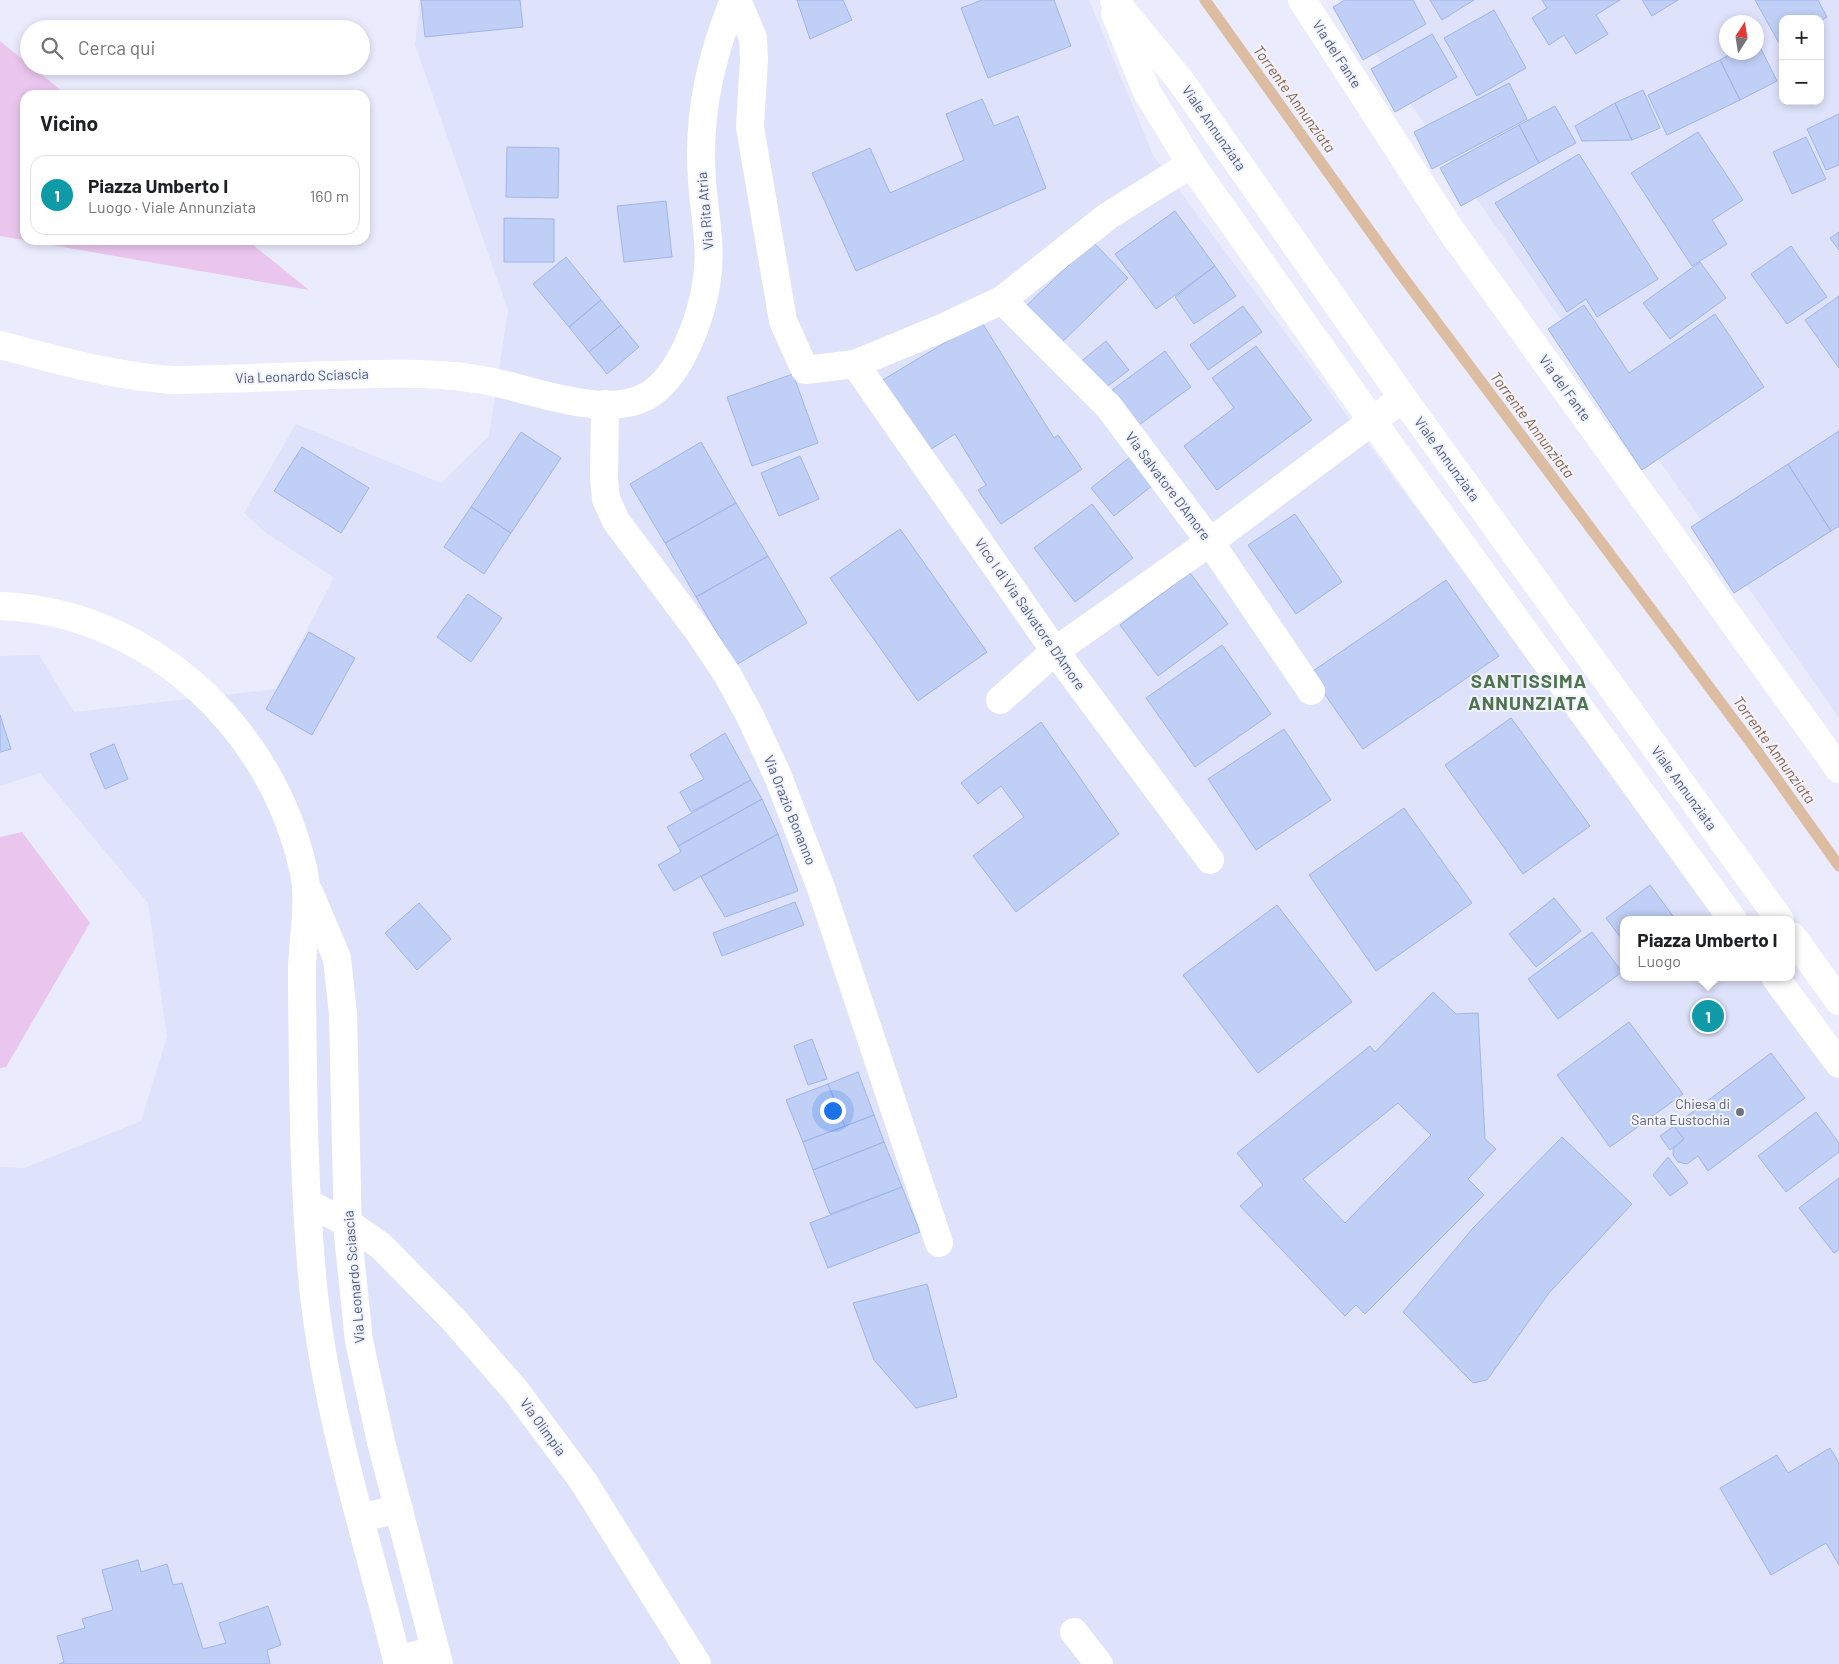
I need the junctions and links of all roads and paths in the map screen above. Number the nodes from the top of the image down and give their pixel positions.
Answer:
1 (735, 0) edge
2 (1109, 0) edge
3 (1114, 0) edge
4 (1302, 0) edge
5 (1191, 164) junction
6 (1002, 300) junction
7 (0, 345) edge
8 (855, 364) junction
9 (1404, 398) junction
10 (605, 404) junction
11 (1373, 422) junction
12 (1210, 542) junction
13 (0, 606) edge
14 (1055, 651) junction
15 (1310, 691) dead end
16 (1000, 700) dead end
17 (1839, 769) edge
18 (1210, 860) dead end
19 (306, 887) junction
20 (1730, 916) edge
21 (1777, 916) edge
22 (1795, 940) edge
23 (1778, 981) edge
24 (1839, 1001) edge
25 (1839, 1064) edge
26 (309, 1204) junction
27 (348, 1222) junction
28 (939, 1243) dead end
29 (399, 1509) junction
30 (360, 1518) junction
31 (1074, 1632) dead end
32 (437, 1657) edge
33 (397, 1662) edge
34 (697, 1664) edge
35 (1099, 1664) edge

1 - 8 street
1 - 10 street, Via Rita Atria
2 - 5 street
3 - 9 street, Viale Annunziata
4 - 17 street, Via del Fante
5 - 6 street
5 - 11 street
6 - 8 street
6 - 12 street, Via Salvatore D'Amore
7 - 10 street, Via Leonardo Sciascia
8 - 14 street, Vico I di Via Salvatore D'Amore
9 - 11 street
9 - 21 street, Viale Annunziata
10 - 28 street, Via Orazio Bonanno
11 - 12 street
11 - 20 street
12 - 14 street
12 - 15 street, Via Salvatore D'Amore
13 - 19 street, Via Leonardo Sciascia
14 - 16 street
14 - 18 street, Vico I di Via Salvatore D'Amore
19 - 26 street, Via Leonardo Sciascia
19 - 27 street, Via Leonardo Sciascia
22 - 24 street
23 - 25 street
26 - 27 street, Via Olimpia
26 - 30 street, Via Leonardo Sciascia
27 - 29 street, Via Leonardo Sciascia
27 - 34 street, Via Olimpia
29 - 30 street
29 - 32 street, Via Leonardo Sciascia
30 - 33 street, Via Leonardo Sciascia
31 - 35 street
32 - 33 street

